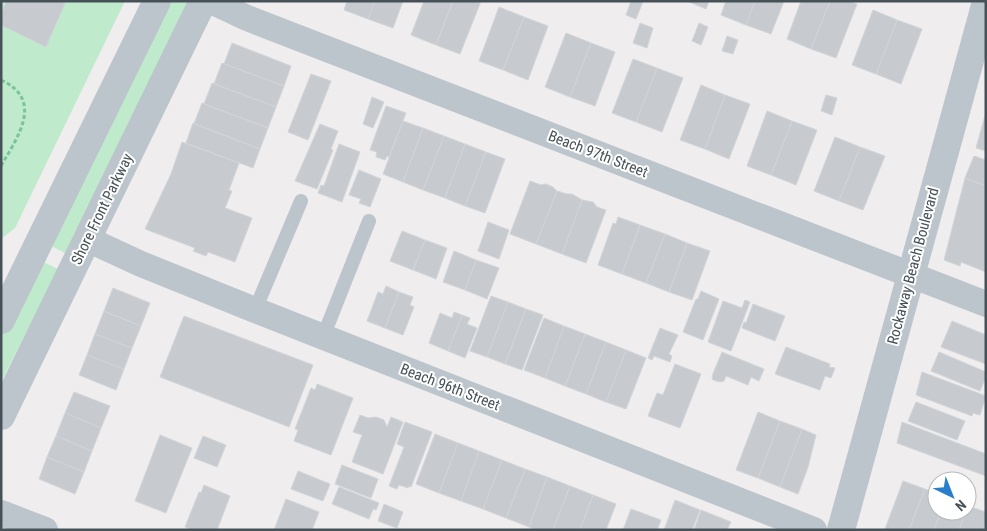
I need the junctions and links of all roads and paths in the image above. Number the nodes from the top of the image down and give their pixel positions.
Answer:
1 (157, 1) edge
2 (203, 1) edge
3 (211, 1) edge
4 (983, 3) edge
5 (1, 80) edge
6 (1, 166) edge
7 (301, 201) dead end
8 (369, 221) dead end
9 (87, 239) junction
10 (911, 275) junction
11 (986, 304) edge
12 (255, 310) junction
13 (1, 320) edge
14 (323, 337) junction
15 (1, 416) edge
16 (1, 513) edge
17 (45, 530) edge
18 (814, 530) edge
19 (841, 530) edge

1 - 13 street
2 - 9 street, Shore Front Parkway
3 - 10 street, Beach 97th Street
4 - 10 street, Rockaway Beach Boulevard
5 - 6 path
7 - 12 lane
8 - 14 lane
9 - 12 street, Beach 96th Street
9 - 15 street, Shore Front Parkway
10 - 11 street, Beach 97th Street
10 - 19 street, Rockaway Beach Boulevard
12 - 14 street, Beach 96th Street
14 - 18 street, Beach 96th Street
16 - 17 street

